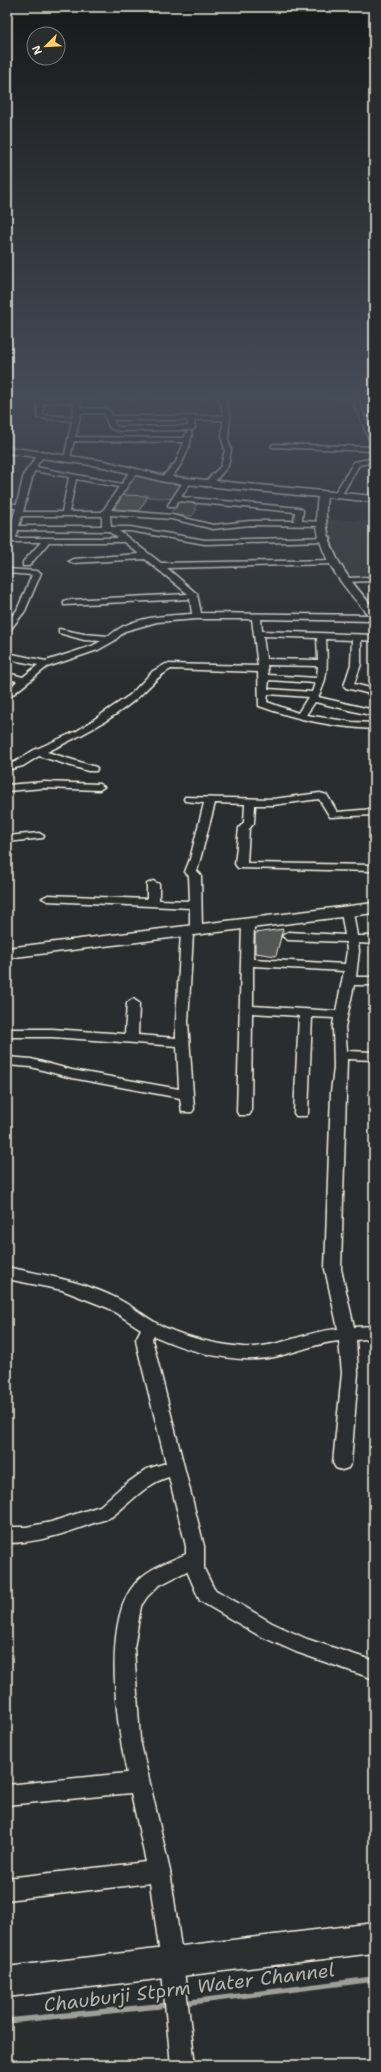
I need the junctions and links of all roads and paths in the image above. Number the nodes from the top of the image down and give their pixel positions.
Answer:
1 (24, 491) edge
2 (70, 491) edge
3 (120, 491) edge
4 (181, 491) edge
5 (278, 491) edge
6 (340, 491) edge
7 (323, 495) junction
8 (337, 496) junction
9 (176, 499) junction
10 (374, 499) edge
11 (7, 506) edge
12 (20, 510) junction
13 (106, 513) junction
14 (65, 514) junction
15 (168, 517) junction
16 (250, 523) junction
17 (298, 524) junction
18 (322, 524) junction
19 (213, 527) junction
20 (106, 528) junction
21 (11, 530) edge
22 (47, 540) junction
23 (127, 540) junction
24 (327, 540) junction
25 (215, 542) junction
26 (9, 543) edge
27 (146, 556) junction
28 (73, 561) dead end
29 (334, 562) junction
30 (26, 564) dead end
31 (157, 566) junction
32 (7, 571) edge
33 (374, 579) edge
34 (346, 580) junction
35 (194, 596) junction
36 (67, 603) dead end
37 (197, 616) junction
38 (374, 616) edge
39 (256, 617) junction
40 (7, 628) edge
41 (62, 631) dead end
42 (259, 637) junction
43 (357, 637) junction
44 (374, 638) edge
45 (111, 639) junction
46 (321, 640) junction
47 (7, 656) edge
48 (323, 659) junction
49 (47, 664) junction
50 (262, 666) junction
51 (7, 676) edge
52 (24, 680) junction
53 (322, 681) junction
54 (262, 691) junction
55 (374, 692) edge
56 (7, 696) edge
57 (314, 697) junction
58 (374, 713) edge
59 (300, 717) junction
60 (374, 726) edge
61 (38, 752) junction
62 (7, 767) edge
63 (92, 769) dead end
64 (99, 787) dead end
65 (7, 788) edge
66 (189, 799) dead end
67 (210, 800) junction
68 (250, 801) junction
69 (374, 812) edge
70 (39, 836) dead end
71 (7, 839) edge
72 (374, 868) edge
73 (154, 884) dead end
74 (48, 898) dead end
75 (153, 903) junction
76 (196, 905) junction
77 (374, 908) edge
78 (347, 912) junction
79 (248, 924) junction
80 (192, 931) junction
81 (288, 936) dead end
82 (352, 939) junction
83 (374, 940) edge
84 (7, 953) edge
85 (247, 962) junction
86 (350, 975) junction
87 (374, 981) edge
88 (133, 1003) dead end
89 (246, 1009) junction
90 (306, 1013) junction
91 (342, 1015) junction
92 (7, 1033) edge
93 (131, 1039) junction
94 (183, 1042) junction
95 (340, 1055) junction
96 (374, 1056) edge
97 (7, 1061) edge
98 (186, 1095) junction
99 (187, 1109) dead end
100 (244, 1112) dead end
101 (301, 1113) dead end
102 (7, 1273) edge
103 (150, 1327) junction
104 (374, 1332) edge
105 (347, 1334) junction
106 (342, 1463) dead end
107 (176, 1468) junction
108 (7, 1535) edge
109 (194, 1558) junction
110 (374, 1670) edge
111 (140, 1782) junction
112 (7, 1795) edge
113 (159, 1871) junction
114 (7, 1889) edge
115 (374, 1938) edge
116 (172, 1962) junction
117 (7, 1982) edge
118 (183, 2063) edge

1 - 12 street
2 - 14 street
3 - 13 street
4 - 9 street
5 - 7 street
6 - 8 street
7 - 8 street
7 - 18 street
8 - 10 street
9 - 15 street
9 - 17 street
11 - 12 street
12 - 14 street
12 - 21 street
13 - 14 street
13 - 15 street
13 - 20 street
15 - 16 street
15 - 19 street
16 - 17 street
16 - 19 street
17 - 18 street
18 - 24 street
19 - 25 street
20 - 21 street
20 - 23 street
20 - 25 street
21 - 26 street
22 - 23 street
22 - 26 street
22 - 30 street
23 - 27 street
24 - 25 street
24 - 29 street
27 - 28 street
27 - 31 street
29 - 31 street
29 - 34 street
31 - 35 street
32 - 40 street
33 - 34 street
34 - 38 street
35 - 36 street
35 - 37 street
37 - 39 street
37 - 45 street
38 - 39 street
39 - 42 street
41 - 45 street
42 - 46 street
42 - 50 street
43 - 44 street
43 - 46 street
43 - 55 street
45 - 49 street
46 - 48 street
47 - 49 street
48 - 50 street
48 - 53 street
49 - 52 street
50 - 53 street
50 - 54 street
50 - 61 street
51 - 52 street
52 - 56 street
53 - 57 street
54 - 57 street
54 - 59 street
57 - 58 street
57 - 59 street
59 - 60 street
61 - 62 street
61 - 63 street
64 - 65 street
66 - 67 street
67 - 68 street
67 - 76 street
68 - 69 street
68 - 72 street
70 - 71 street
73 - 75 street
74 - 75 street
75 - 76 street
76 - 80 street
77 - 78 street
78 - 79 street
78 - 82 street
79 - 80 street
79 - 85 street
80 - 84 street
80 - 94 street
81 - 82 street
82 - 83 street
82 - 86 street
85 - 86 street
85 - 89 street
86 - 87 street
86 - 91 street
88 - 93 street
89 - 90 street
89 - 100 street
90 - 91 street
90 - 101 street
91 - 95 street
92 - 93 street
93 - 94 street
94 - 98 street
95 - 96 street
95 - 105 street
97 - 98 street
98 - 99 street
102 - 103 street
103 - 105 street
103 - 107 street
104 - 105 street
105 - 106 street
107 - 108 street
107 - 109 street
109 - 110 street
109 - 111 street
111 - 112 street
111 - 113 street
113 - 114 street
113 - 116 street
115 - 116 street
116 - 117 street
116 - 118 street

